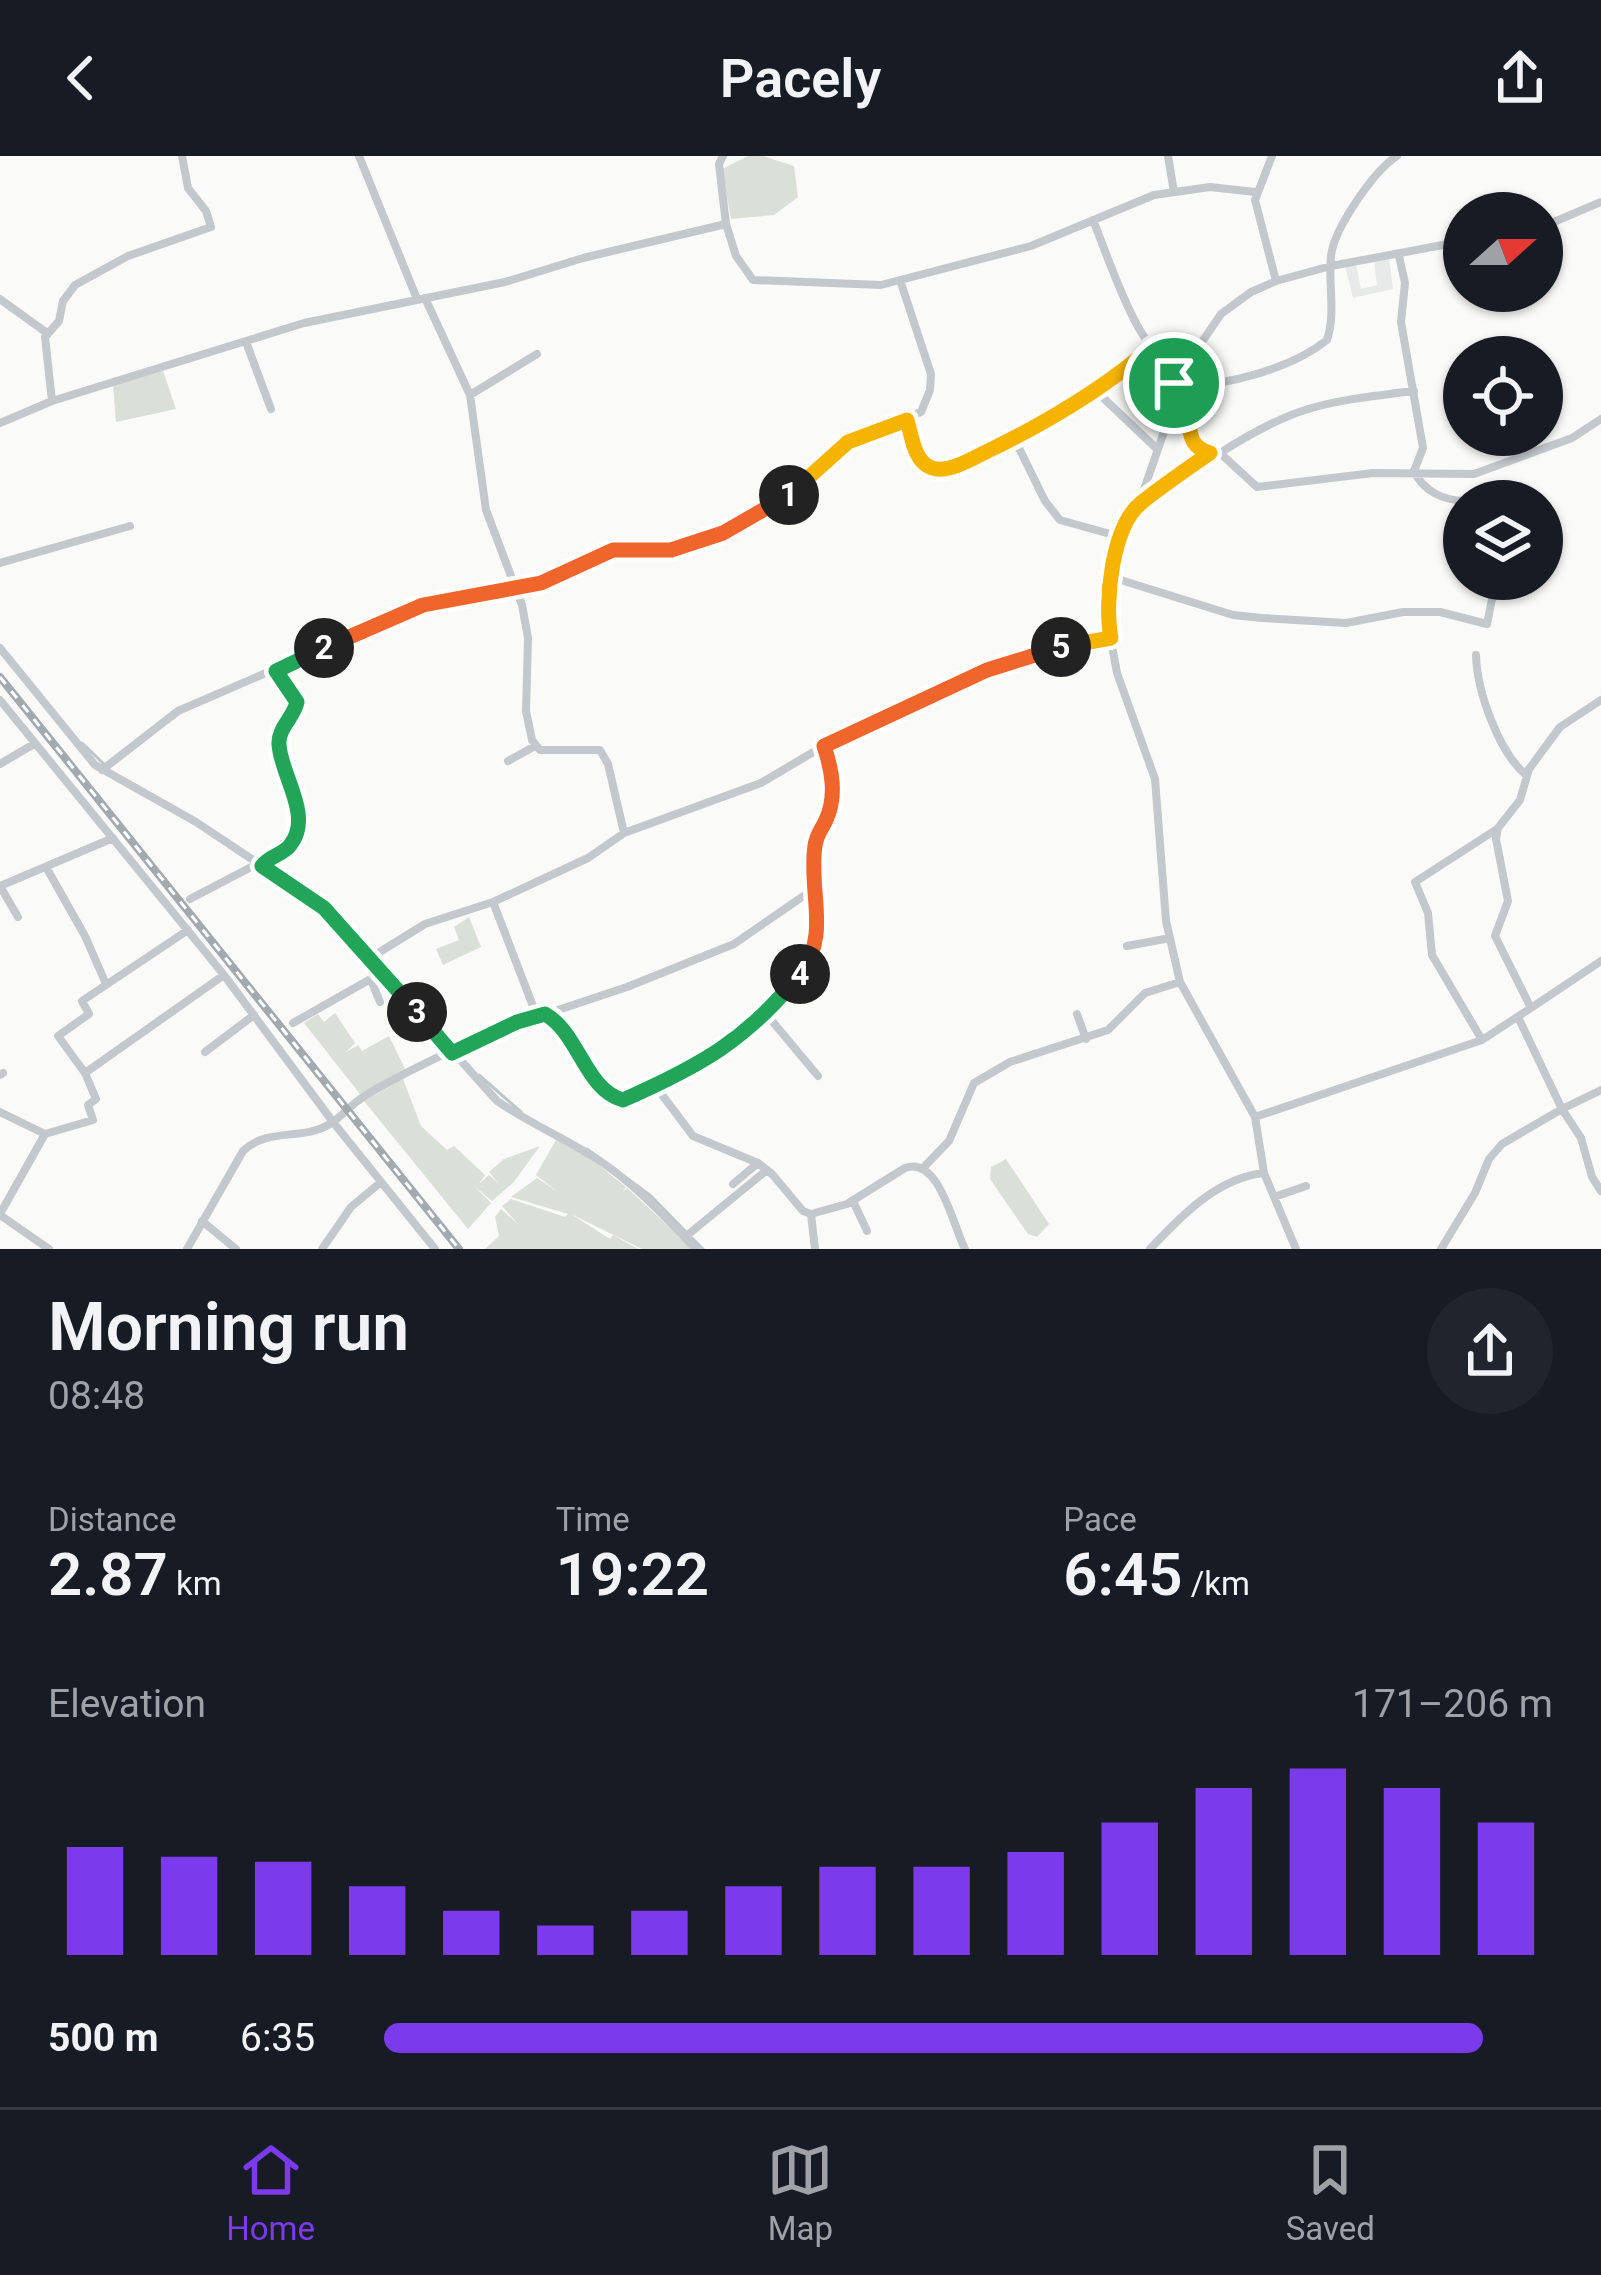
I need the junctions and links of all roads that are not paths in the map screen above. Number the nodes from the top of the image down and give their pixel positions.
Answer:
1 (182, 156) edge
2 (359, 156) edge
3 (723, 156) edge
4 (1168, 156) edge
5 (1272, 156) edge
6 (1397, 156) edge
7 (1174, 192) junction
8 (1255, 192) junction
9 (1601, 202) edge
10 (1563, 217) edge
11 (1093, 220) junction
12 (726, 224) junction
13 (1443, 246) edge
14 (1399, 255) junction
15 (1330, 266) junction
16 (900, 280) junction
17 (1276, 281) junction
18 (420, 298) junction
19 (0, 299) edge
20 (47, 333) junction
21 (246, 342) junction
22 (1152, 347) junction
23 (537, 354) dead end
24 (1174, 383) junction
25 (1096, 391) junction
26 (1414, 391) junction
27 (470, 395) junction
28 (52, 401) junction
29 (271, 410) dead end
30 (1601, 419) edge
31 (907, 420) junction
32 (2, 422) edge
33 (0, 434) edge
34 (1015, 440) junction
35 (1156, 448) junction
36 (1215, 453) junction
37 (1414, 471) junction
38 (1443, 496) edge
39 (1139, 503) junction
40 (130, 526) dead end
41 (1121, 537) junction
42 (0, 563) edge
43 (1111, 577) junction
44 (516, 587) junction
45 (1494, 600) edge
46 (1111, 638) junction
47 (0, 648) edge
48 (1476, 655) dead end
49 (276, 671) junction
50 (0, 700) edge
51 (1601, 700) edge
52 (34, 744) junction
53 (536, 746) junction
54 (824, 746) junction
55 (508, 761) dead end
56 (0, 764) edge
57 (105, 766) junction
58 (1526, 775) junction
59 (1498, 828) junction
60 (624, 833) junction
61 (113, 838) junction
62 (262, 863) junction
63 (46, 867) junction
64 (815, 888) junction
65 (190, 899) dead end
66 (494, 902) junction
67 (18, 917) dead end
68 (188, 930) junction
69 (1170, 938) junction
70 (1127, 946) dead end
71 (373, 956) junction
72 (1601, 961) edge
73 (383, 972) junction
74 (224, 975) junction
75 (371, 980) junction
76 (1180, 982) junction
77 (106, 985) junction
78 (380, 1001) dead end
79 (1531, 1008) junction
80 (541, 1014) junction
81 (1077, 1014) dead end
82 (254, 1015) junction
83 (767, 1015) junction
84 (1518, 1017) junction
85 (292, 1023) dead end
86 (1086, 1039) junction
87 (1482, 1040) junction
88 (456, 1051) junction
89 (206, 1052) dead end
90 (85, 1073) junction
91 (818, 1076) dead end
92 (654, 1084) junction
93 (1601, 1090) edge
94 (1562, 1109) junction
95 (0, 1112) edge
96 (1255, 1117) junction
97 (333, 1122) junction
98 (46, 1134) junction
99 (763, 1167) junction
100 (924, 1167) junction
101 (1264, 1173) junction
102 (381, 1182) junction
103 (733, 1184) dead end
104 (1306, 1186) dead end
105 (1601, 1191) edge
106 (1274, 1197) junction
107 (853, 1201) junction
108 (811, 1214) junction
109 (0, 1215) edge
110 (202, 1221) junction
111 (867, 1231) dead end
112 (687, 1235) junction
113 (49, 1249) edge
114 (187, 1249) edge
115 (236, 1249) edge
116 (322, 1249) edge
117 (435, 1249) edge
118 (696, 1249) edge
119 (815, 1249) edge
120 (965, 1249) edge
121 (1150, 1249) edge
122 (1296, 1249) edge
123 (1441, 1249) edge

1 - 20 street
2 - 18 street
3 - 12 street
4 - 7 street
5 - 8 street
6 - 15 street
7 - 8 street
7 - 11 street
8 - 17 street
9 - 10 street
11 - 16 street
11 - 22 street
12 - 16 street
12 - 18 street
13 - 14 street
14 - 15 street
14 - 26 street
15 - 17 street
15 - 24 street
16 - 31 street
17 - 24 street
18 - 21 street
18 - 27 street
19 - 20 street
20 - 28 street
21 - 28 street
21 - 29 street
22 - 24 street
22 - 25 street
23 - 27 street
24 - 35 street
24 - 36 street
25 - 34 street
25 - 35 street
26 - 36 street
26 - 37 street
27 - 44 street
28 - 32 street
30 - 37 street
31 - 34 street
31 - 44 street
32 - 33 street
34 - 41 street
35 - 39 street
36 - 37 street
36 - 39 street
37 - 38 street
39 - 41 street
40 - 42 street
41 - 43 street
43 - 45 street
43 - 46 street
44 - 49 street
44 - 53 street
46 - 54 street
46 - 69 street
47 - 57 street
48 - 58 street
49 - 57 street
49 - 62 street
50 - 52 street
51 - 58 street
52 - 56 street
52 - 61 street
53 - 55 street
53 - 60 street
54 - 60 street
54 - 64 street
57 - 62 street
58 - 59 street
59 - 79 street
59 - 87 street
60 - 66 street
61 - 63 street
61 - 68 street
62 - 65 street
62 - 71 street
63 - 67 street
63 - 77 street
64 - 80 street
64 - 83 street
66 - 71 street
66 - 80 street
68 - 74 street
68 - 77 street
69 - 70 street
69 - 76 street
71 - 73 street
72 - 79 street
73 - 75 street
73 - 88 street
74 - 82 street
74 - 90 street
75 - 78 street
75 - 85 street
76 - 86 street
76 - 96 street
77 - 90 street
79 - 84 street
80 - 88 street
80 - 92 street
81 - 86 street
82 - 89 street
82 - 97 street
83 - 91 street
83 - 92 street
84 - 87 street
84 - 94 street
86 - 100 street
87 - 96 street
88 - 97 street
88 - 112 street
90 - 98 street
92 - 99 street
93 - 94 street
94 - 105 street
94 - 123 street
95 - 98 street
96 - 101 street
97 - 102 street
97 - 110 street
98 - 109 street
99 - 103 street
99 - 108 street
99 - 112 street
100 - 107 street
100 - 120 street
101 - 106 street
101 - 121 street
102 - 116 street
102 - 117 street
104 - 106 street
106 - 122 street
107 - 108 street
107 - 111 street
108 - 119 street
109 - 113 street
110 - 114 street
110 - 115 street
112 - 118 street

